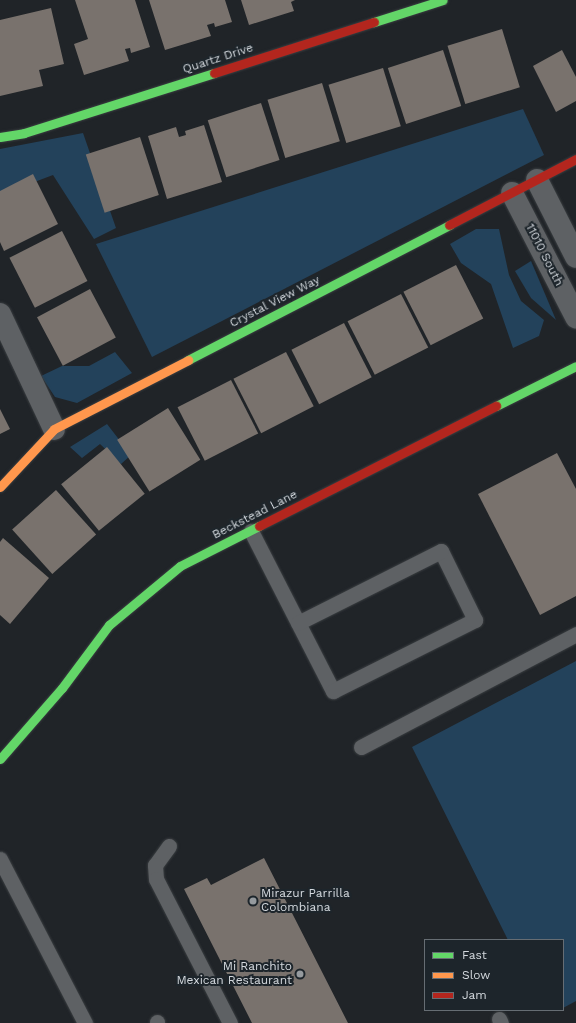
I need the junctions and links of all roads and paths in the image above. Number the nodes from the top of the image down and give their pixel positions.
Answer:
1 (443, 0) edge
2 (0, 137) edge
3 (576, 159) edge
4 (537, 180) junction
5 (512, 193) junction
6 (576, 257) edge
7 (0, 314) edge
8 (576, 317) edge
9 (576, 366) edge
10 (54, 429) junction
11 (0, 487) edge
12 (251, 531) junction
13 (298, 623) junction
14 (576, 634) edge
15 (361, 747) dead end
16 (0, 759) edge
17 (169, 846) dead end
18 (0, 859) edge
19 (85, 1023) edge
20 (230, 1023) edge

1 - 2 street, Quartz Drive
3 - 4 street, Crystal View Way
4 - 5 street, Crystal View Way
4 - 6 street
5 - 8 street, 11010 South
5 - 10 street, Crystal View Way
7 - 10 street
9 - 12 street, Beckstead Lane
10 - 11 street, Crystal View Way
12 - 13 lane
12 - 16 street, Beckstead Lane
13 - 13 lane
14 - 15 lane
17 - 20 lane
18 - 19 lane

